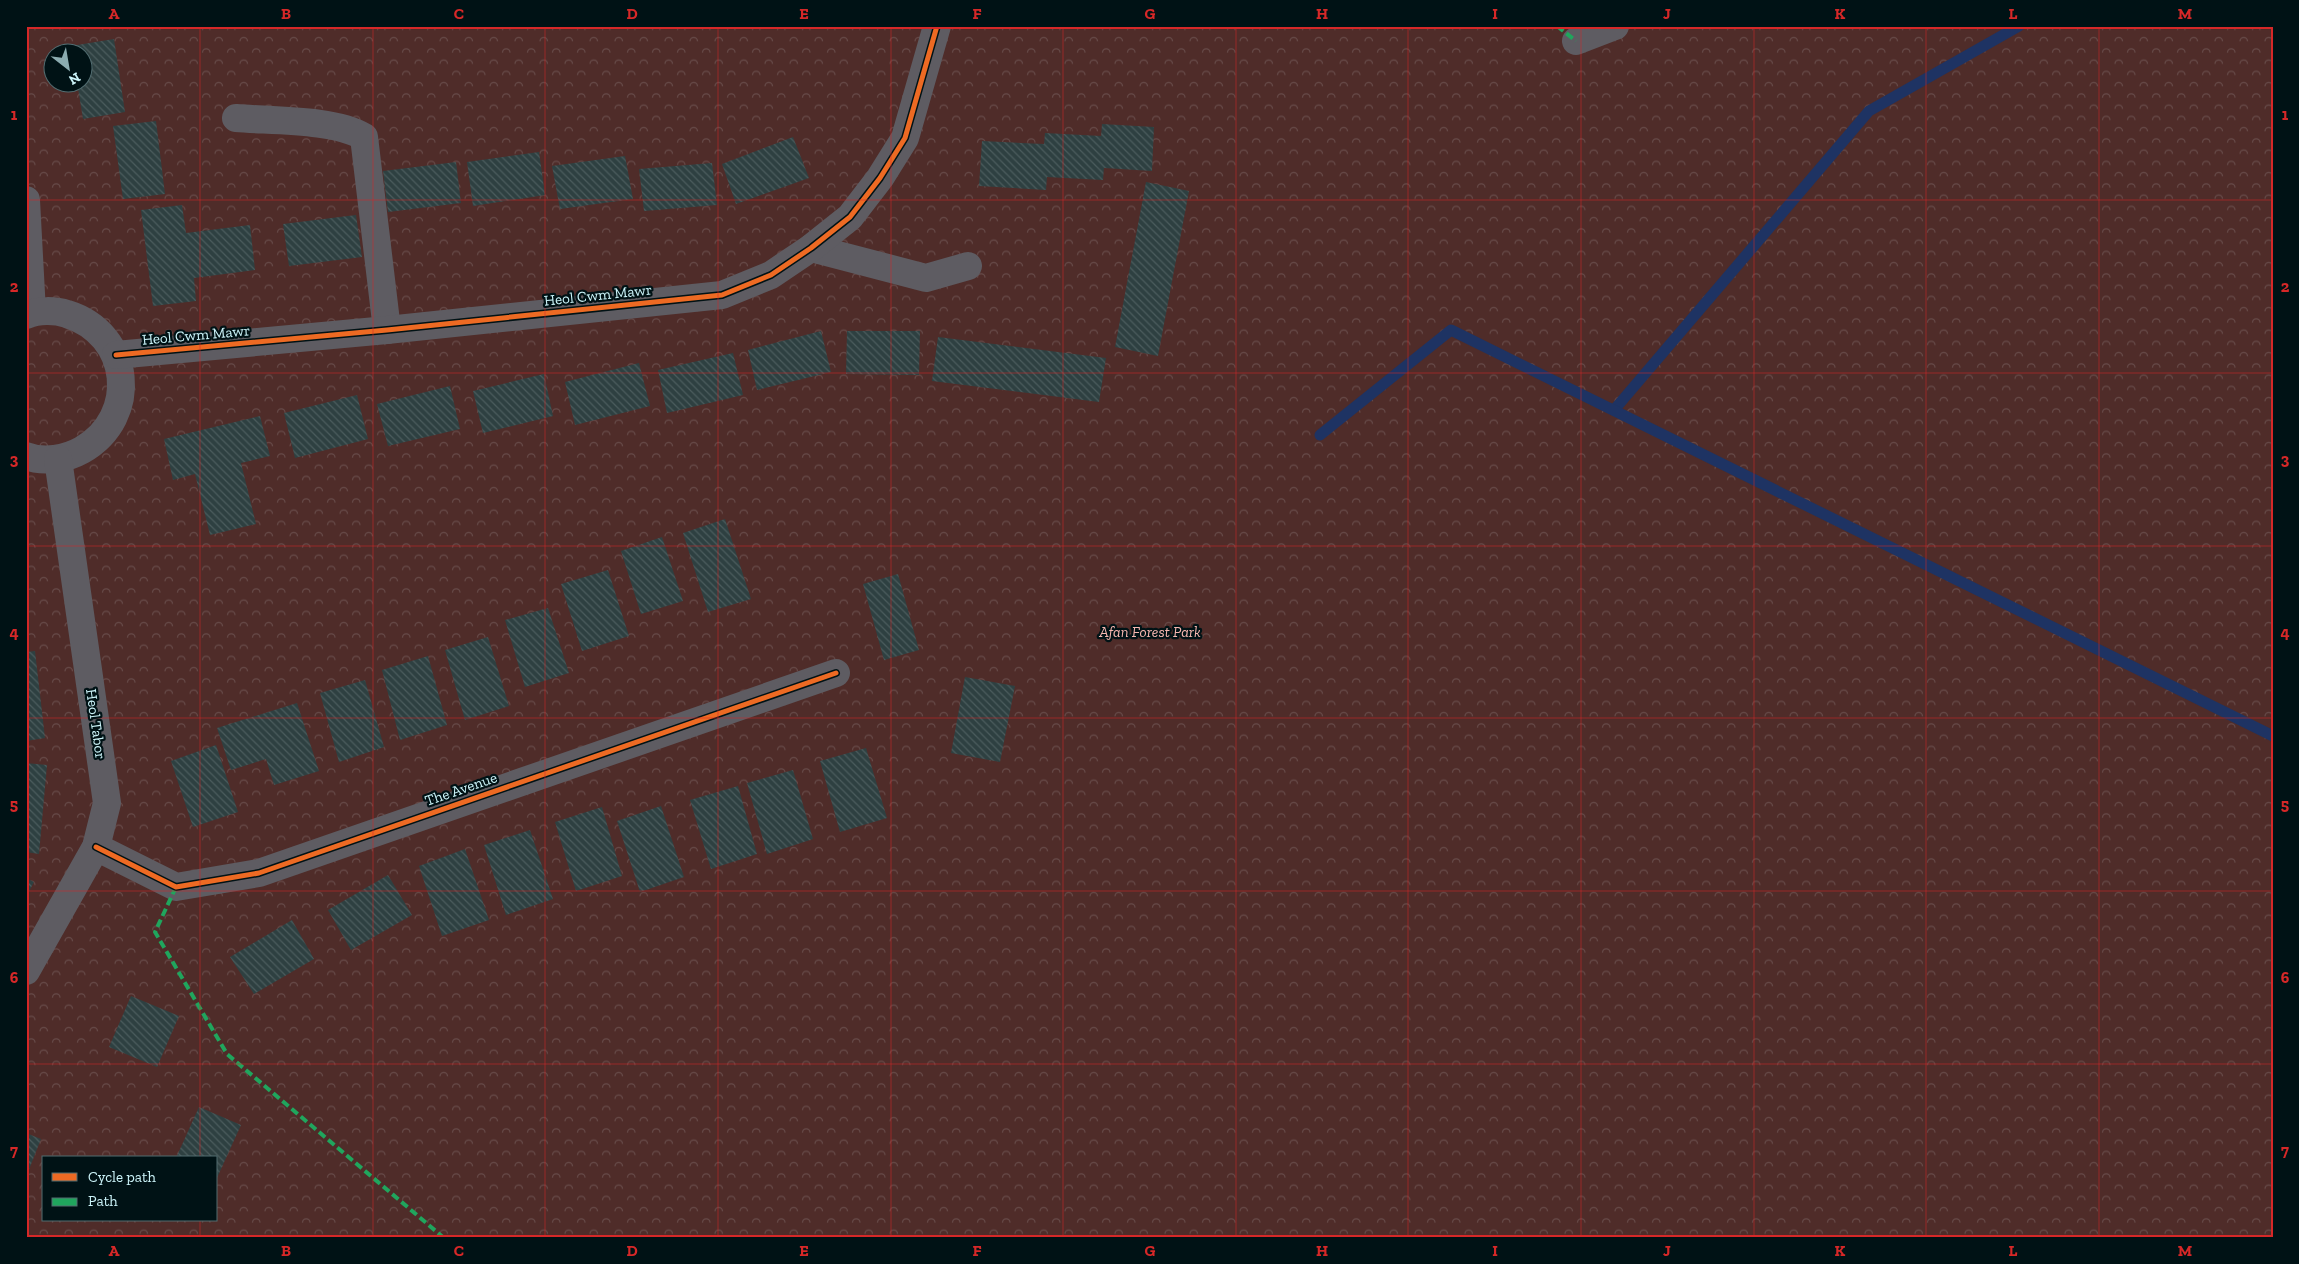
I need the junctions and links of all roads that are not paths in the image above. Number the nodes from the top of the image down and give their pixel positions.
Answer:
1 (937, 26) edge
2 (1615, 26) edge
3 (1576, 41) dead end
4 (236, 118) dead end
5 (26, 200) edge
6 (811, 248) junction
7 (968, 266) dead end
8 (29, 314) edge
9 (388, 330) junction
10 (116, 355) junction
11 (26, 456) edge
12 (58, 459) junction
13 (836, 673) dead end
14 (96, 847) junction
15 (26, 971) edge

1 - 6 street, Heol Cwm Mawr
2 - 3 street
4 - 9 street
5 - 8 street
6 - 7 street
6 - 9 street, Heol Cwm Mawr
8 - 10 street
9 - 10 street, Heol Cwm Mawr
10 - 12 street
11 - 12 street
12 - 14 street, Heol Tabor
13 - 14 street, The Avenue
14 - 15 street, Heol Tabor

